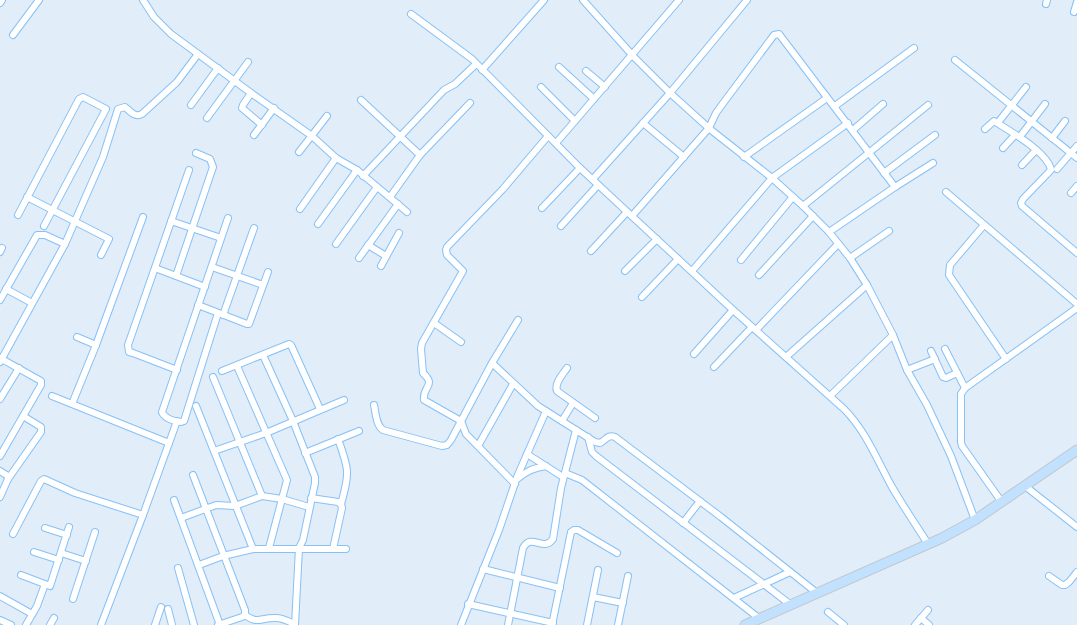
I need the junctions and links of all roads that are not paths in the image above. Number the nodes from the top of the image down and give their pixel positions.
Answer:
1 (2, 0) edge
2 (39, 0) edge
3 (143, 0) edge
4 (544, 0) edge
5 (583, 0) edge
6 (679, 0) edge
7 (747, 0) edge
8 (1077, 2) edge
9 (0, 3) edge
10 (1074, 12) dead end
11 (411, 14) dead end
12 (13, 35) dead end
13 (914, 48) dead end
14 (198, 54) junction
15 (633, 55) junction
16 (955, 60) dead end
17 (248, 62) dead end
18 (476, 64) junction
19 (559, 67) dead end
20 (218, 68) junction
21 (482, 70) junction
22 (586, 71) dead end
23 (234, 81) junction
24 (541, 87) dead end
25 (605, 87) junction
26 (1026, 87) dead end
27 (251, 93) junction
28 (670, 93) junction
29 (828, 98) junction
30 (594, 99) junction
31 (361, 100) dead end
32 (470, 103) dead end
33 (884, 104) dead end
34 (1045, 104) dead end
35 (928, 105) dead end
36 (1012, 105) junction
37 (191, 106) dead end
38 (834, 106) junction
39 (274, 108) junction
40 (327, 116) dead end
41 (207, 118) dead end
42 (1000, 120) dead end
43 (575, 121) junction
44 (1065, 121) dead end
45 (1032, 122) junction
46 (643, 123) junction
47 (848, 123) junction
48 (262, 125) junction
49 (709, 128) junction
50 (986, 129) dead end
51 (853, 130) junction
52 (1022, 134) dead end
53 (254, 135) dead end
54 (935, 135) dead end
55 (1015, 135) junction
56 (312, 136) junction
57 (400, 136) junction
58 (548, 136) junction
59 (1052, 138) junction
60 (556, 143) junction
61 (1077, 146) edge
62 (1003, 148) dead end
63 (1036, 150) junction
64 (299, 152) dead end
65 (870, 152) junction
66 (196, 153) dead end
67 (1071, 153) junction
68 (420, 155) junction
69 (684, 157) junction
70 (744, 157) junction
71 (336, 158) junction
72 (1077, 158) edge
73 (933, 163) dead end
74 (1022, 165) dead end
75 (580, 168) junction
76 (1057, 169) dead end
77 (189, 170) dead end
78 (357, 170) junction
79 (884, 172) junction
80 (363, 176) junction
81 (772, 178) junction
82 (593, 179) junction
83 (598, 185) junction
84 (1077, 186) edge
85 (377, 187) junction
86 (895, 187) junction
87 (946, 192) dead end
88 (1071, 193) dead end
89 (28, 197) junction
90 (390, 197) junction
91 (792, 198) junction
92 (398, 204) junction
93 (803, 206) junction
94 (542, 208) dead end
95 (300, 209) dead end
96 (52, 210) junction
97 (407, 212) dead end
98 (630, 214) junction
99 (18, 215) dead end
100 (813, 216) junction
101 (142, 217) dead end
102 (228, 218) dead end
103 (171, 221) junction
104 (76, 222) junction
105 (318, 224) dead end
106 (984, 225) junction
107 (44, 226) dead end
108 (561, 226) dead end
109 (192, 228) junction
110 (254, 228) dead end
111 (889, 231) dead end
112 (829, 232) junction
113 (400, 233) dead end
114 (221, 238) junction
115 (657, 239) junction
116 (65, 244) junction
117 (336, 244) dead end
118 (838, 244) junction
119 (368, 245) junction
120 (591, 251) dead end
121 (1077, 253) edge
122 (101, 255) dead end
123 (386, 256) junction
124 (359, 258) dead end
125 (850, 258) junction
126 (678, 259) junction
127 (741, 260) dead end
128 (212, 266) junction
129 (381, 266) dead end
130 (155, 268) junction
131 (625, 271) dead end
132 (692, 271) junction
133 (268, 272) dead end
134 (237, 275) junction
135 (759, 275) dead end
136 (176, 276) junction
137 (263, 285) junction
138 (867, 285) junction
139 (205, 287) junction
140 (6, 289) junction
141 (642, 297) dead end
142 (0, 300) edge
143 (32, 303) junction
144 (1077, 304) edge
145 (198, 305) junction
146 (1077, 308) edge
147 (734, 310) junction
148 (220, 314) junction
149 (518, 320) dead end
150 (434, 323) junction
151 (754, 329) junction
152 (893, 335) junction
153 (76, 337) dead end
154 (461, 342) dead end
155 (96, 345) junction
156 (945, 349) dead end
157 (931, 351) dead end
158 (694, 354) dead end
159 (263, 355) junction
160 (786, 357) junction
161 (1, 359) edge
162 (935, 359) junction
163 (1006, 359) junction
164 (492, 364) junction
165 (237, 366) junction
166 (714, 367) dead end
167 (19, 368) junction
168 (567, 368) dead end
169 (177, 370) junction
170 (907, 370) junction
171 (222, 371) dead end
172 (957, 373) junction
173 (213, 377) dead end
174 (513, 384) junction
175 (965, 388) junction
176 (52, 396) dead end
177 (830, 396) junction
178 (0, 399) edge
179 (344, 400) dead end
180 (573, 403) junction
181 (72, 404) junction
182 (374, 405) dead end
183 (196, 406) dead end
184 (320, 409) junction
185 (546, 411) junction
186 (23, 416) junction
187 (595, 418) dead end
188 (293, 421) junction
189 (461, 421) junction
190 (562, 421) junction
191 (177, 422) junction
192 (576, 430) junction
193 (359, 431) dead end
194 (266, 433) junction
195 (588, 437) junction
196 (338, 439) junction
197 (240, 442) junction
198 (168, 443) junction
199 (478, 446) junction
200 (1077, 450) edge
201 (214, 451) junction
202 (305, 453) junction
203 (527, 454) junction
204 (0, 456) edge
205 (546, 466) junction
206 (0, 471) edge
207 (564, 475) junction
208 (193, 476) dead end
209 (8, 479) junction
210 (515, 482) junction
211 (1025, 486) junction
212 (262, 496) junction
213 (0, 497) edge
214 (311, 498) junction
215 (282, 499) junction
216 (174, 500) dead end
217 (700, 501) junction
218 (1001, 501) junction
219 (341, 504) junction
220 (235, 506) junction
221 (309, 507) junction
222 (206, 508) junction
223 (143, 516) junction
224 (181, 518) junction
225 (975, 520) junction
226 (683, 523) junction
227 (69, 527) dead end
228 (1077, 527) edge
229 (45, 528) dead end
230 (95, 532) dead end
231 (13, 534) dead end
232 (67, 535) junction
233 (928, 544) junction
234 (269, 548) junction
235 (299, 548) junction
236 (253, 549) junction
237 (333, 549) junction
238 (346, 549) dead end
239 (34, 552) dead end
240 (617, 553) dead end
241 (61, 554) junction
242 (223, 556) junction
243 (59, 560) junction
244 (86, 561) junction
245 (199, 565) junction
246 (178, 568) dead end
247 (483, 569) junction
248 (598, 570) dead end
249 (790, 572) junction
250 (1077, 572) edge
251 (20, 575) dead end
252 (628, 576) dead end
253 (1049, 576) dead end
254 (518, 577) junction
255 (45, 584) junction
256 (764, 584) junction
257 (560, 588) junction
258 (817, 593) junction
259 (0, 596) edge
260 (593, 597) junction
261 (734, 598) junction
262 (73, 599) dead end
263 (623, 603) junction
264 (468, 604) junction
265 (791, 605) junction
266 (161, 607) dead end
267 (168, 609) dead end
268 (928, 610) dead end
269 (828, 612) dead end
270 (32, 614) junction
271 (510, 614) junction
272 (246, 615) junction
273 (54, 618) dead end
274 (920, 618) junction
275 (760, 619) junction
276 (0, 620) edge
277 (295, 624) edge
278 (553, 624) edge
279 (11, 625) edge
280 (26, 625) edge
281 (50, 625) edge
282 (101, 625) edge
283 (155, 625) edge
284 (172, 625) edge
285 (194, 625) edge
286 (220, 625) edge
287 (461, 625) edge
288 (508, 625) edge
289 (587, 625) edge
290 (618, 625) edge
291 (745, 625) edge
292 (844, 625) edge
293 (915, 625) edge
294 (929, 625) edge

1 - 9 street
2 - 12 street
3 - 14 street
4 - 21 street
5 - 15 street
6 - 15 street
7 - 28 street
8 - 10 street
11 - 18 street
13 - 38 street
14 - 20 street
14 - 104 street
15 - 25 street
15 - 28 street
16 - 36 street
17 - 23 street
18 - 21 street
18 - 57 street
19 - 30 street
20 - 23 street
20 - 37 street
21 - 58 street
22 - 25 street
23 - 27 street
23 - 41 street
24 - 43 street
25 - 30 street
26 - 36 street
27 - 39 street
27 - 48 street
28 - 46 street
28 - 49 street
29 - 38 street
29 - 49 street
29 - 70 street
30 - 43 street
31 - 57 street
32 - 68 street
33 - 51 street
34 - 45 street
35 - 65 street
36 - 42 street
36 - 45 street
38 - 47 street
39 - 48 street
39 - 56 street
40 - 56 street
43 - 60 street
44 - 59 street
45 - 52 street
45 - 59 street
46 - 69 street
46 - 82 street
47 - 51 street
47 - 81 street
48 - 53 street
49 - 69 street
49 - 70 street
50 - 55 street
51 - 65 street
54 - 79 street
55 - 62 street
55 - 63 street
56 - 64 street
56 - 71 street
57 - 68 street
57 - 80 street
58 - 60 street
58 - 150 street
59 - 67 street
60 - 75 street
61 - 67 street
63 - 74 street
63 - 121 street
65 - 79 street
65 - 93 street
66 - 109 street
67 - 72 street
67 - 76 street
68 - 90 street
69 - 98 street
70 - 81 street
71 - 78 street
71 - 95 street
73 - 86 street
75 - 82 street
75 - 94 street
77 - 103 street
78 - 80 street
78 - 105 street
79 - 86 street
80 - 85 street
81 - 91 street
81 - 132 street
82 - 83 street
83 - 98 street
83 - 108 street
84 - 88 street
85 - 90 street
85 - 117 street
86 - 112 street
87 - 106 street
89 - 96 street
89 - 96 street
89 - 99 street
90 - 92 street
91 - 93 street
91 - 127 street
92 - 97 street
92 - 119 street
93 - 100 street
96 - 104 street
96 - 107 street
98 - 115 street
98 - 120 street
100 - 112 street
100 - 135 street
101 - 155 street
102 - 114 street
103 - 109 street
103 - 130 street
104 - 116 street
104 - 122 street
106 - 144 street
106 - 163 street
109 - 114 street
109 - 136 street
110 - 134 street
111 - 125 street
112 - 118 street
113 - 123 street
114 - 128 street
115 - 126 street
115 - 131 street
116 - 140 street
116 - 143 street
118 - 125 street
118 - 151 street
119 - 123 street
119 - 124 street
123 - 129 street
125 - 138 street
126 - 132 street
126 - 141 street
128 - 134 street
128 - 139 street
130 - 136 street
130 - 169 street
132 - 147 street
133 - 137 street
134 - 137 street
134 - 148 street
136 - 139 street
137 - 148 street
138 - 152 street
138 - 160 street
139 - 145 street
140 - 142 street
140 - 143 street
143 - 161 street
145 - 148 street
145 - 169 street
146 - 163 street
147 - 151 street
147 - 158 street
148 - 191 street
149 - 164 street
150 - 154 street
150 - 189 street
151 - 160 street
151 - 166 street
152 - 170 street
152 - 177 street
153 - 155 street
155 - 181 street
156 - 172 street
157 - 162 street
159 - 165 street
159 - 184 street
159 - 188 street
160 - 177 street
161 - 167 street
162 - 170 street
162 - 172 street
163 - 175 street
164 - 174 street
164 - 189 street
165 - 171 street
165 - 194 street
167 - 178 street
167 - 186 street
168 - 180 street
169 - 191 street
170 - 225 street
172 - 175 street
173 - 197 street
174 - 185 street
174 - 199 street
175 - 218 street
176 - 181 street
177 - 233 street
179 - 184 street
180 - 187 street
180 - 190 street
181 - 198 street
182 - 189 street
183 - 201 street
184 - 188 street
185 - 190 street
185 - 203 street
186 - 204 street
186 - 209 street
188 - 194 street
188 - 202 street
189 - 199 street
190 - 192 street
191 - 198 street
192 - 195 street
192 - 207 street
193 - 196 street
194 - 197 street
194 - 215 street
195 - 217 street
195 - 226 street
196 - 202 street
196 - 219 street
197 - 201 street
197 - 212 street
198 - 223 street
199 - 210 street
200 - 211 main road
201 - 220 street
202 - 214 street
203 - 205 street
203 - 210 street
205 - 207 street
205 - 210 street
206 - 209 street
207 - 254 street
207 - 261 street
208 - 222 street
209 - 213 street
210 - 247 street
211 - 218 main road
211 - 228 street
212 - 215 street
212 - 220 street
214 - 219 street
214 - 221 street
215 - 221 street
215 - 234 street
216 - 224 street
217 - 226 street
217 - 249 street
218 - 225 main road
219 - 237 street
220 - 222 street
220 - 236 street
221 - 235 street
222 - 224 street
222 - 242 street
223 - 231 street
223 - 282 street
224 - 245 street
225 - 233 main road
226 - 256 street
227 - 232 street
229 - 232 street
230 - 244 street
232 - 241 street
233 - 258 main road
234 - 235 street
234 - 236 street
235 - 237 street
235 - 277 street
236 - 242 street
237 - 238 street
239 - 243 street
240 - 257 street
241 - 243 street
241 - 244 street
242 - 245 street
242 - 272 street
243 - 255 street
244 - 262 street
245 - 286 street
246 - 285 street
247 - 254 street
247 - 264 street
248 - 260 street
249 - 256 street
249 - 258 street
250 - 253 street
251 - 255 street
252 - 263 street
254 - 257 street
254 - 271 street
255 - 270 street
256 - 261 street
256 - 265 street
257 - 278 street
258 - 265 main road
259 - 270 street
260 - 263 street
260 - 289 street
261 - 275 street
263 - 290 street
264 - 271 street
264 - 287 street
265 - 275 main road
266 - 283 street
267 - 284 street
268 - 274 street
269 - 292 street
270 - 280 street
271 - 278 street
271 - 288 street
272 - 277 street
272 - 286 street
273 - 281 street
274 - 293 street
274 - 294 street
275 - 291 main road
276 - 279 street

